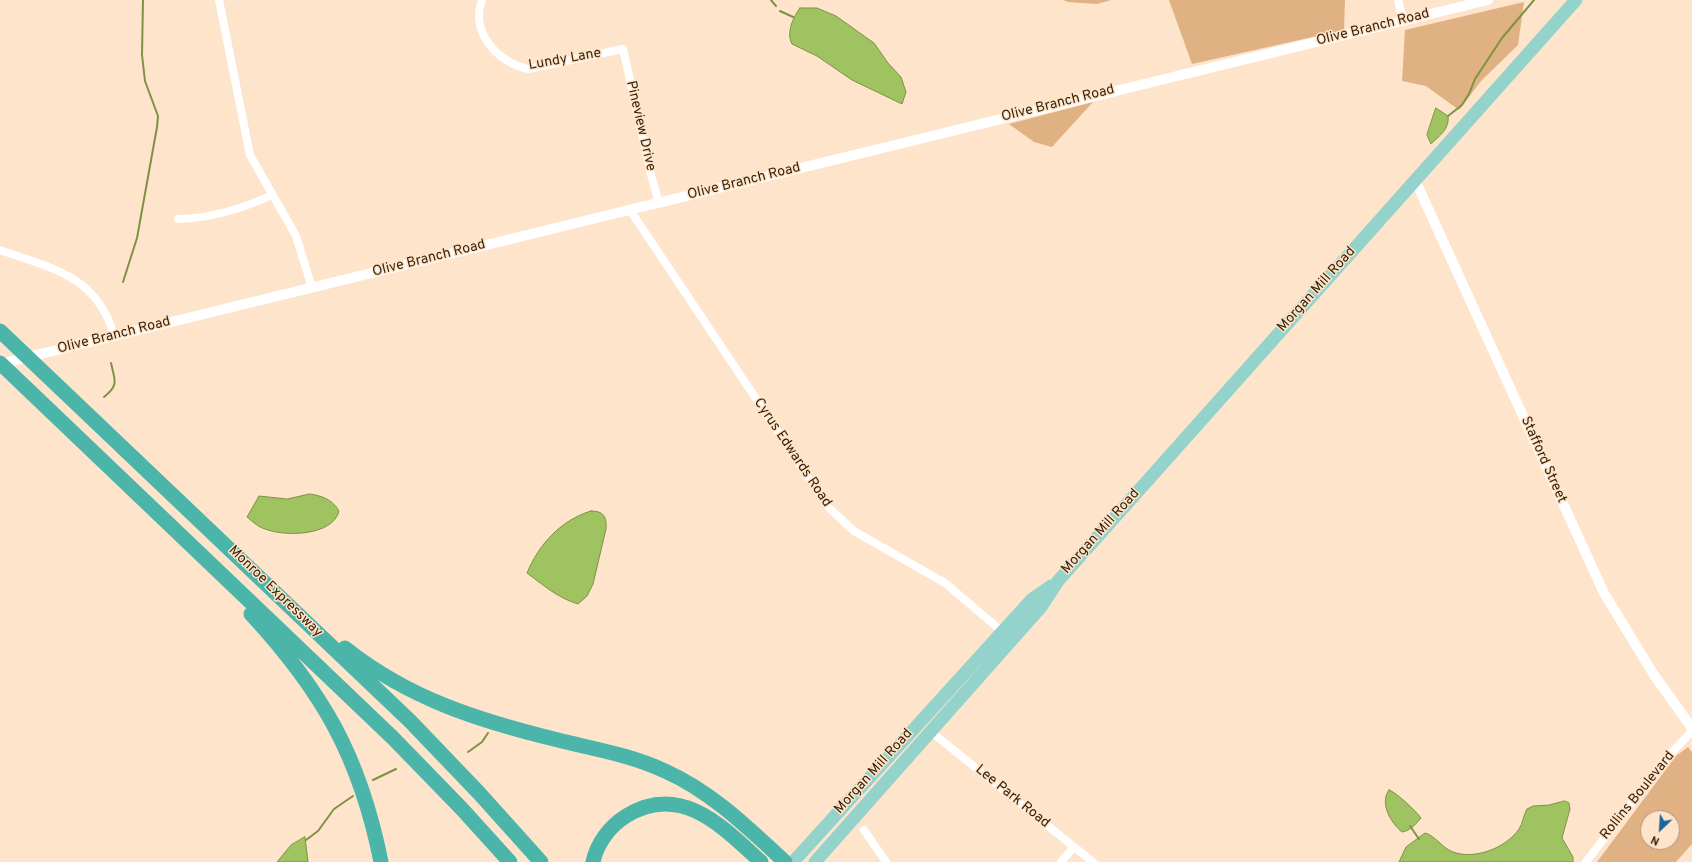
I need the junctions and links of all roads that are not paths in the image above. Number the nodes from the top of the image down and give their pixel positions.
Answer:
1 (219, 0) edge
2 (482, 0) edge
3 (1398, 0) edge
4 (1488, 0) edge
5 (1576, 0) edge
6 (1403, 20) junction
7 (623, 49) joint
8 (1415, 180) junction
9 (272, 195) junction
10 (659, 202) junction
11 (630, 210) junction
12 (178, 219) dead end
13 (0, 250) edge
14 (312, 288) junction
15 (0, 331) edge
16 (114, 336) junction
17 (0, 363) edge
18 (146, 502) junction
19 (272, 590) junction
20 (1007, 636) junction
21 (1692, 729) edge
22 (930, 731) junction
23 (864, 830) dead end
24 (1074, 847) junction
25 (381, 862) edge
26 (510, 862) edge
27 (541, 862) edge
28 (593, 862) edge
29 (761, 862) edge
30 (785, 862) edge
31 (794, 862) edge
32 (815, 862) edge
33 (886, 862) edge
34 (1061, 862) edge
35 (1093, 862) edge
36 (1586, 862) edge

1 - 9 street
2 - 7 street, Lundy Lane
3 - 6 street
4 - 6 street, Olive Branch Road
5 - 8 main road, Morgan Mill Road
6 - 10 street, Olive Branch Road
7 - 10 street, Pineview Drive
8 - 20 main road, Morgan Mill Road
8 - 21 street, Stafford Street
9 - 12 street
9 - 14 street
10 - 11 street, Olive Branch Road
11 - 14 street, Olive Branch Road
11 - 20 street, Cyrus Edwards Road
13 - 16 street
14 - 16 street, Olive Branch Road
15 - 19 highway, Monroe Expressway
16 - 17 street, Olive Branch Road
17 - 18 highway, Monroe Expressway
18 - 25 highway
18 - 26 highway, Monroe Expressway
19 - 27 highway, Monroe Expressway
19 - 30 highway
20 - 22 main road, Morgan Mill Road
20 - 31 main road, Morgan Mill Road
21 - 36 street, Rollins Boulevard
22 - 24 street, Lee Park Road
22 - 32 main road, Morgan Mill Road
23 - 33 street
24 - 34 street
24 - 35 street, Lee Park Road
28 - 29 highway

